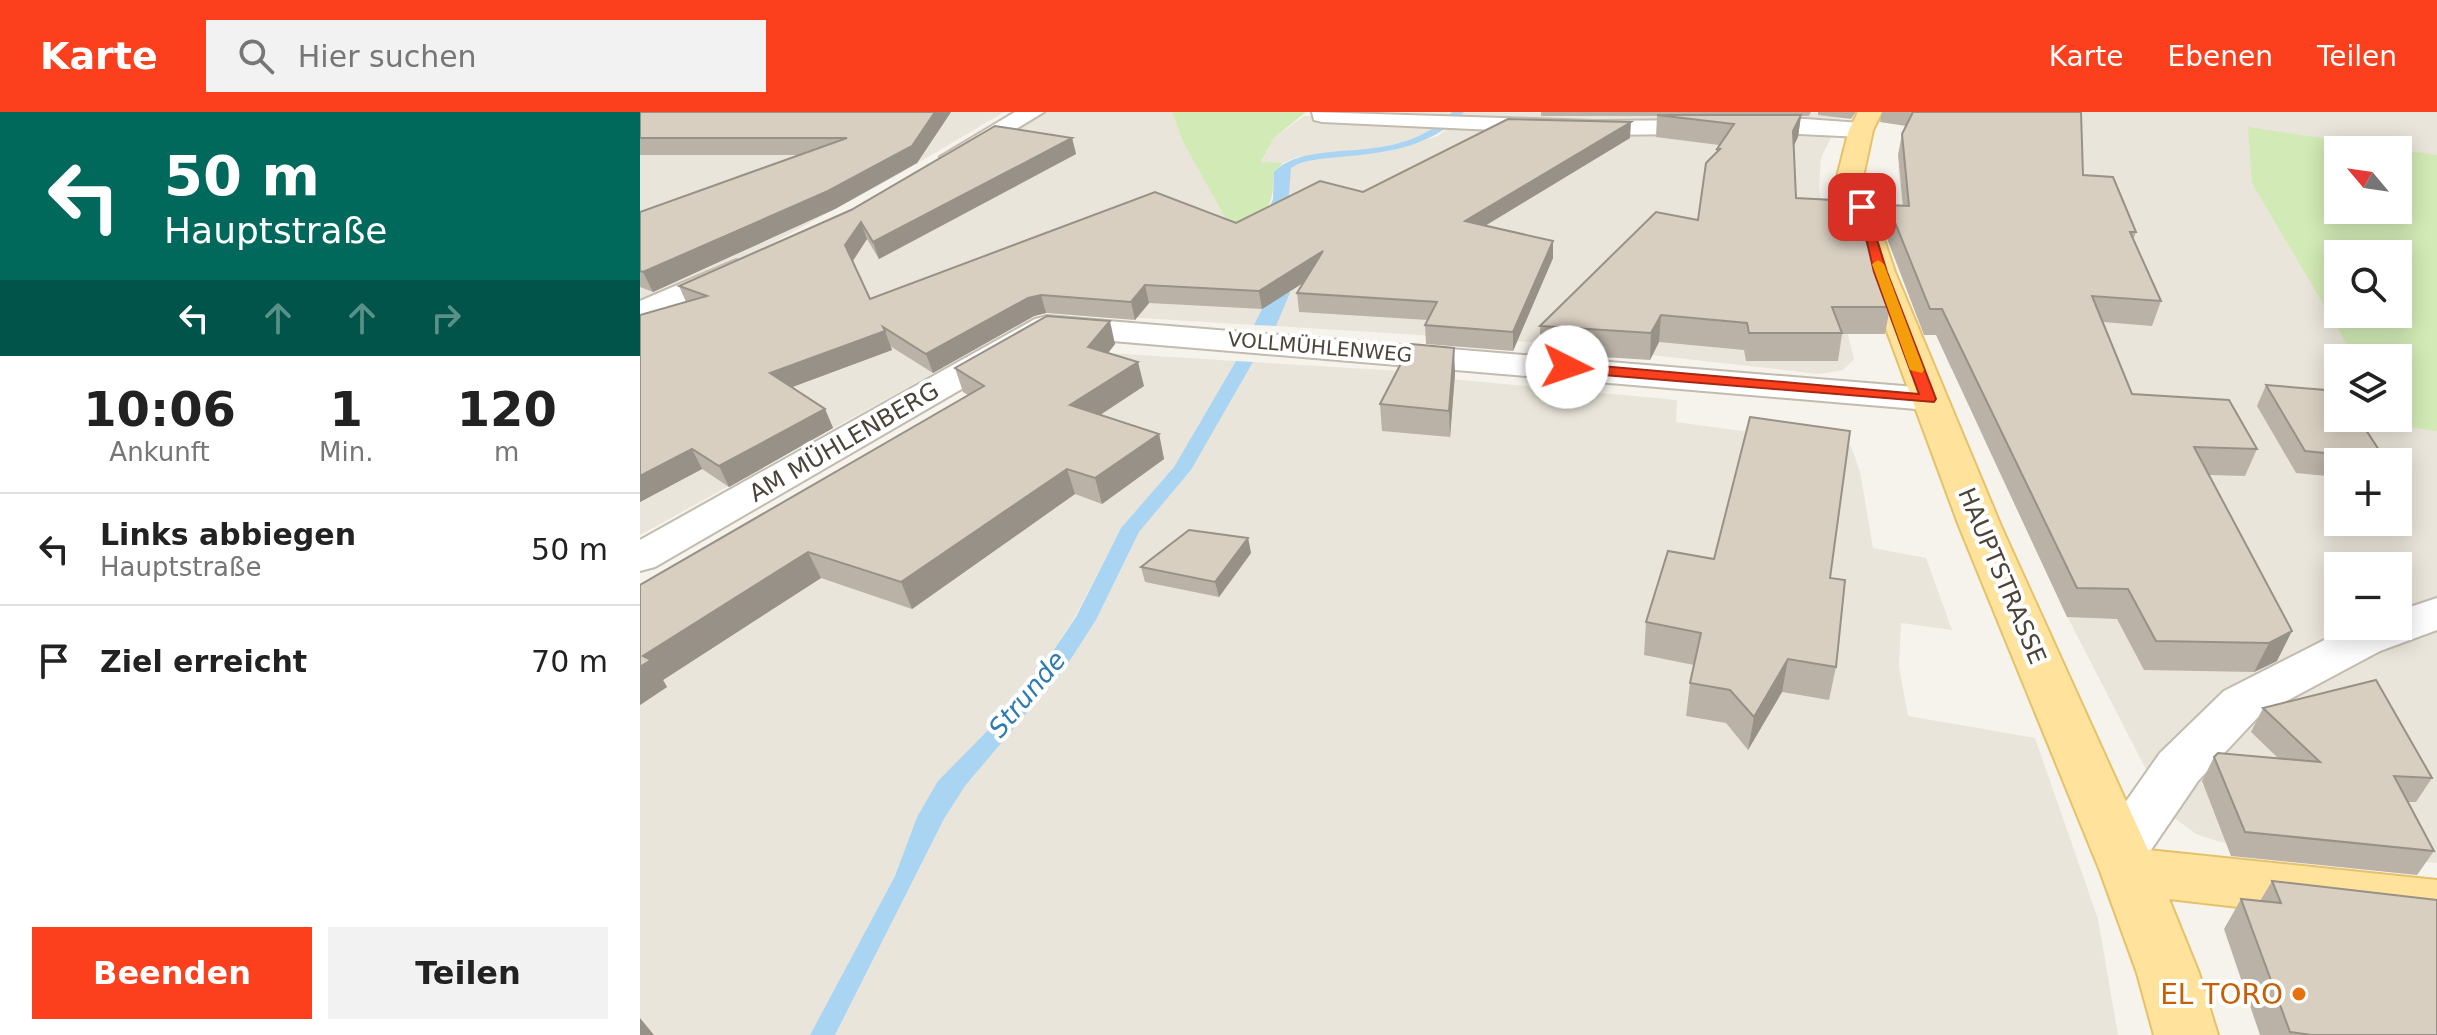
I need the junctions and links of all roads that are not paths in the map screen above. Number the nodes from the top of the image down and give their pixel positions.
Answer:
1 (1032, 112) edge
2 (1322, 115) dead end
3 (1866, 121) edge
4 (926, 173) edge
5 (763, 256) edge
6 (640, 313) edge
7 (1047, 326) joint
8 (1928, 399) junction
9 (640, 558) edge
10 (2437, 613) edge
11 (2124, 860) junction
12 (2437, 905) edge
13 (2186, 1035) edge

1 - 4 street
2 - 3 street
3 - 8 main road, HAUPTSTRASSE
5 - 6 street
7 - 8 street, VOLLMÜHLENWEG
7 - 9 street, AM MÜHLENBERG
8 - 11 main road, HAUPTSTRASSE
10 - 11 street
11 - 12 main road
11 - 13 main road, HAUPTSTRASSE

